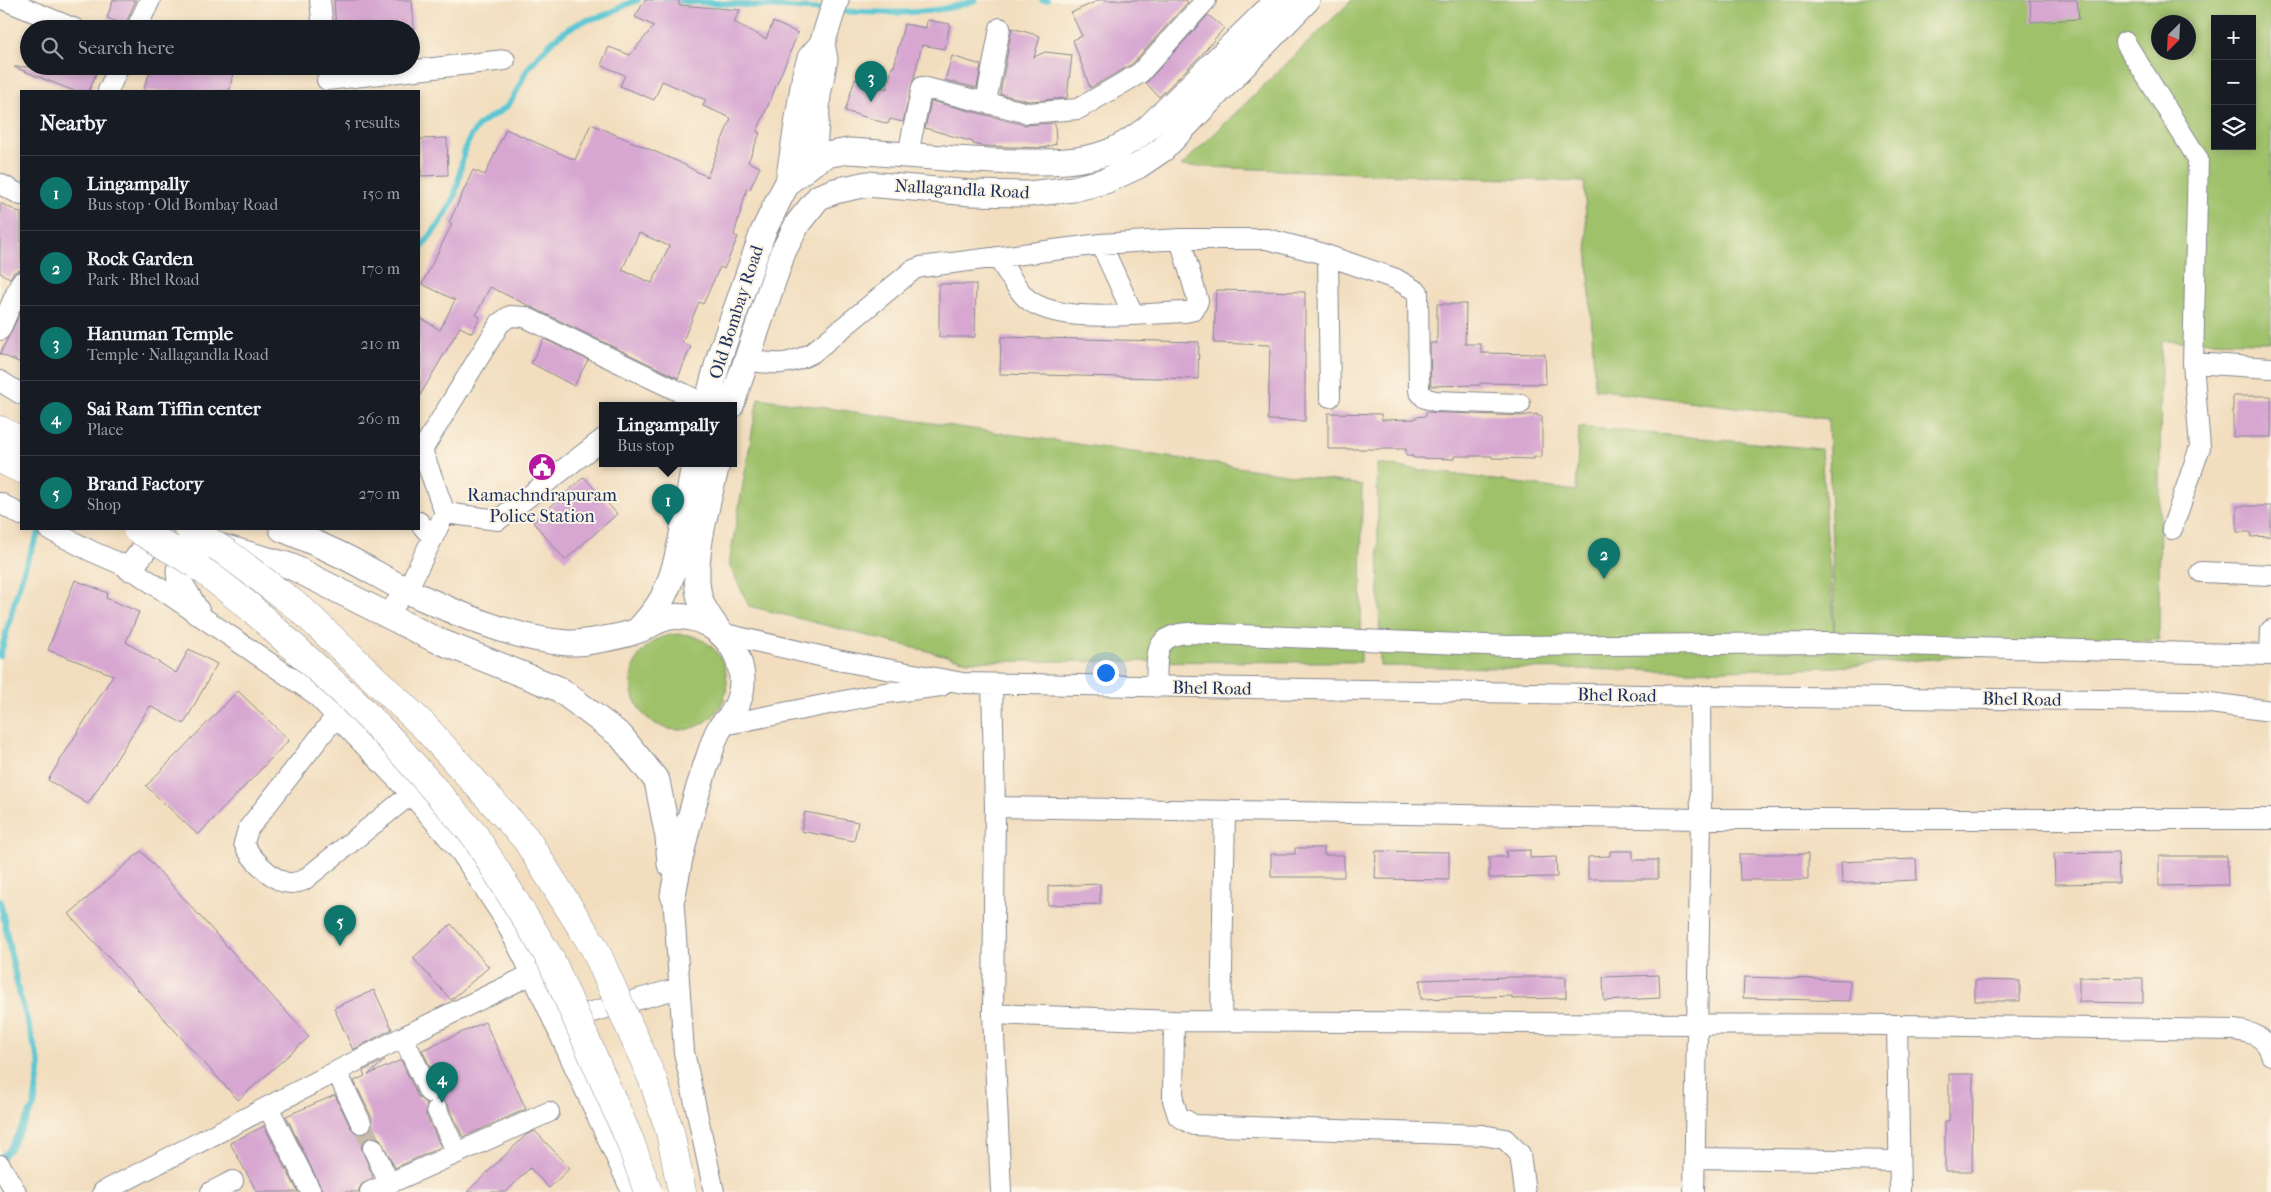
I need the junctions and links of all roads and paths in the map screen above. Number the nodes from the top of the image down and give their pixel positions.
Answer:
1 (5, 0) edge
2 (150, 0) edge
3 (320, 0) edge
4 (836, 0) edge
5 (1206, 0) edge
6 (1278, 0) edge
7 (1307, 0) edge
8 (54, 20) edge
9 (140, 20) edge
10 (322, 20) edge
11 (1000, 28) dead end
12 (825, 34) junction
13 (2125, 42) dead end
14 (505, 60) dead end
15 (420, 69) edge
16 (115, 75) edge
17 (364, 75) edge
18 (327, 79) edge
19 (108, 90) edge
20 (986, 102) junction
21 (1148, 128) junction
22 (1163, 149) junction
23 (908, 154) junction
24 (813, 163) junction
25 (788, 182) junction
26 (0, 184) edge
27 (20, 194) edge
28 (798, 222) joint
29 (1180, 240) junction
30 (1101, 244) junction
31 (1328, 256) junction
32 (997, 257) junction
33 (20, 284) edge
34 (1132, 314) junction
35 (0, 330) edge
36 (746, 360) junction
37 (2193, 363) junction
38 (2271, 368) edge
39 (0, 381) edge
40 (20, 393) edge
41 (1330, 397) dead end
42 (700, 402) edge
43 (707, 402) edge
44 (732, 402) edge
45 (1520, 404) dead end
46 (0, 430) edge
47 (20, 440) edge
48 (599, 442) edge
49 (420, 448) edge
50 (0, 459) edge
51 (693, 467) edge
52 (716, 467) edge
53 (20, 469) edge
54 (0, 504) edge
55 (444, 513) junction
56 (20, 514) edge
57 (420, 523) edge
58 (2172, 529) dead end
59 (50, 530) edge
60 (139, 530) edge
61 (159, 530) edge
62 (192, 530) edge
63 (282, 530) edge
64 (283, 530) edge
65 (433, 538) junction
66 (130, 568) junction
67 (2201, 572) dead end
68 (2271, 575) edge
69 (312, 576) junction
70 (407, 590) junction
71 (197, 612) junction
72 (387, 614) junction
73 (639, 630) junction
74 (2271, 630) edge
75 (720, 632) junction
76 (2270, 655) edge
77 (963, 683) junction
78 (992, 684) junction
79 (1156, 687) junction
80 (1700, 696) junction
81 (2271, 711) edge
82 (337, 716) junction
83 (723, 725) junction
84 (410, 794) junction
85 (995, 808) junction
86 (1225, 812) junction
87 (1701, 819) junction
88 (2271, 819) edge
89 (673, 895) junction
90 (532, 974) junction
91 (679, 988) junction
92 (1174, 1021) junction
93 (1221, 1021) junction
94 (555, 1023) junction
95 (993, 1023) junction
96 (1698, 1024) junction
97 (1897, 1025) junction
98 (403, 1037) junction
99 (2271, 1055) edge
100 (337, 1072) junction
101 (429, 1092) dead end
102 (268, 1107) junction
103 (437, 1110) dead end
104 (549, 1112) dead end
105 (361, 1123) tunnel mouth
106 (373, 1148) tunnel mouth
107 (457, 1153) junction
108 (1696, 1158) junction
109 (1899, 1161) junction
110 (1, 1167) edge
111 (233, 1180) dead end
112 (389, 1183) junction
113 (108, 1191) edge
114 (16, 1192) edge
115 (211, 1192) edge
116 (311, 1192) edge
117 (370, 1192) edge
118 (632, 1192) edge
119 (648, 1192) edge
120 (682, 1192) edge
121 (714, 1192) edge
122 (1001, 1192) edge
123 (1525, 1192) edge
124 (1694, 1192) edge
125 (1900, 1192) edge

1 - 8 street
2 - 9 street
3 - 10 street
4 - 12 main road
5 - 20 street
6 - 21 main road, Nallagandla Road
7 - 22 main road, Nallagandla Road
11 - 20 street
12 - 24 main road
12 - 25 main road
13 - 37 street
14 - 15 street
16 - 19 street
17 - 18 street
20 - 23 street
21 - 22 main road
21 - 23 main road, Nallagandla Road
22 - 28 main road, Nallagandla Road
23 - 24 main road, Nallagandla Road
24 - 25 main road, Nallagandla Road
25 - 43 main road, Old Bombay Road
26 - 27 street
28 - 36 main road, Old Bombay Road
29 - 30 street
29 - 31 street
29 - 34 street
30 - 32 street
30 - 34 street
31 - 41 street
31 - 45 street
32 - 34 street
32 - 36 street
33 - 35 street
36 - 44 main road, Old Bombay Road
37 - 38 street
37 - 58 street
39 - 40 street
42 - 49 street
46 - 47 highway
48 - 55 street
49 - 55 street
50 - 53 highway
51 - 73 main road
52 - 75 main road
54 - 56 street
55 - 65 street
57 - 65 street
59 - 66 street
60 - 119 highway, bridge
61 - 66 main road
62 - 120 highway, bridge
63 - 69 main road
64 - 70 main road
65 - 70 street
66 - 71 street
67 - 68 street
69 - 71 main road
69 - 72 main road
70 - 72 street
70 - 73 main road
71 - 82 street
72 - 89 main road
73 - 75 main road
74 - 76 street
75 - 77 street
75 - 83 main road
76 - 79 street
77 - 78 street, Bhel Road
77 - 83 street
78 - 79 street, Bhel Road
78 - 85 street
79 - 80 street, Bhel Road
80 - 81 street, Bhel Road
80 - 87 street
82 - 84 street
82 - 84 street
83 - 89 main road
84 - 90 street
85 - 86 street
85 - 95 street
86 - 87 street
86 - 93 street
87 - 88 street
87 - 96 street
89 - 91 street
90 - 94 street
90 - 98 street
91 - 94 street
91 - 121 street
92 - 93 street
92 - 95 street
92 - 123 street
93 - 96 street
94 - 118 street
95 - 122 street
96 - 97 street
96 - 108 street
97 - 99 street
97 - 109 street
98 - 100 street
98 - 101 street
100 - 102 street
100 - 105 street
102 - 113 street
102 - 116 street
103 - 107 street
104 - 107 street
106 - 112 street
107 - 112 street
108 - 109 street
108 - 124 street
109 - 125 street
110 - 114 street
111 - 115 street
112 - 117 street

